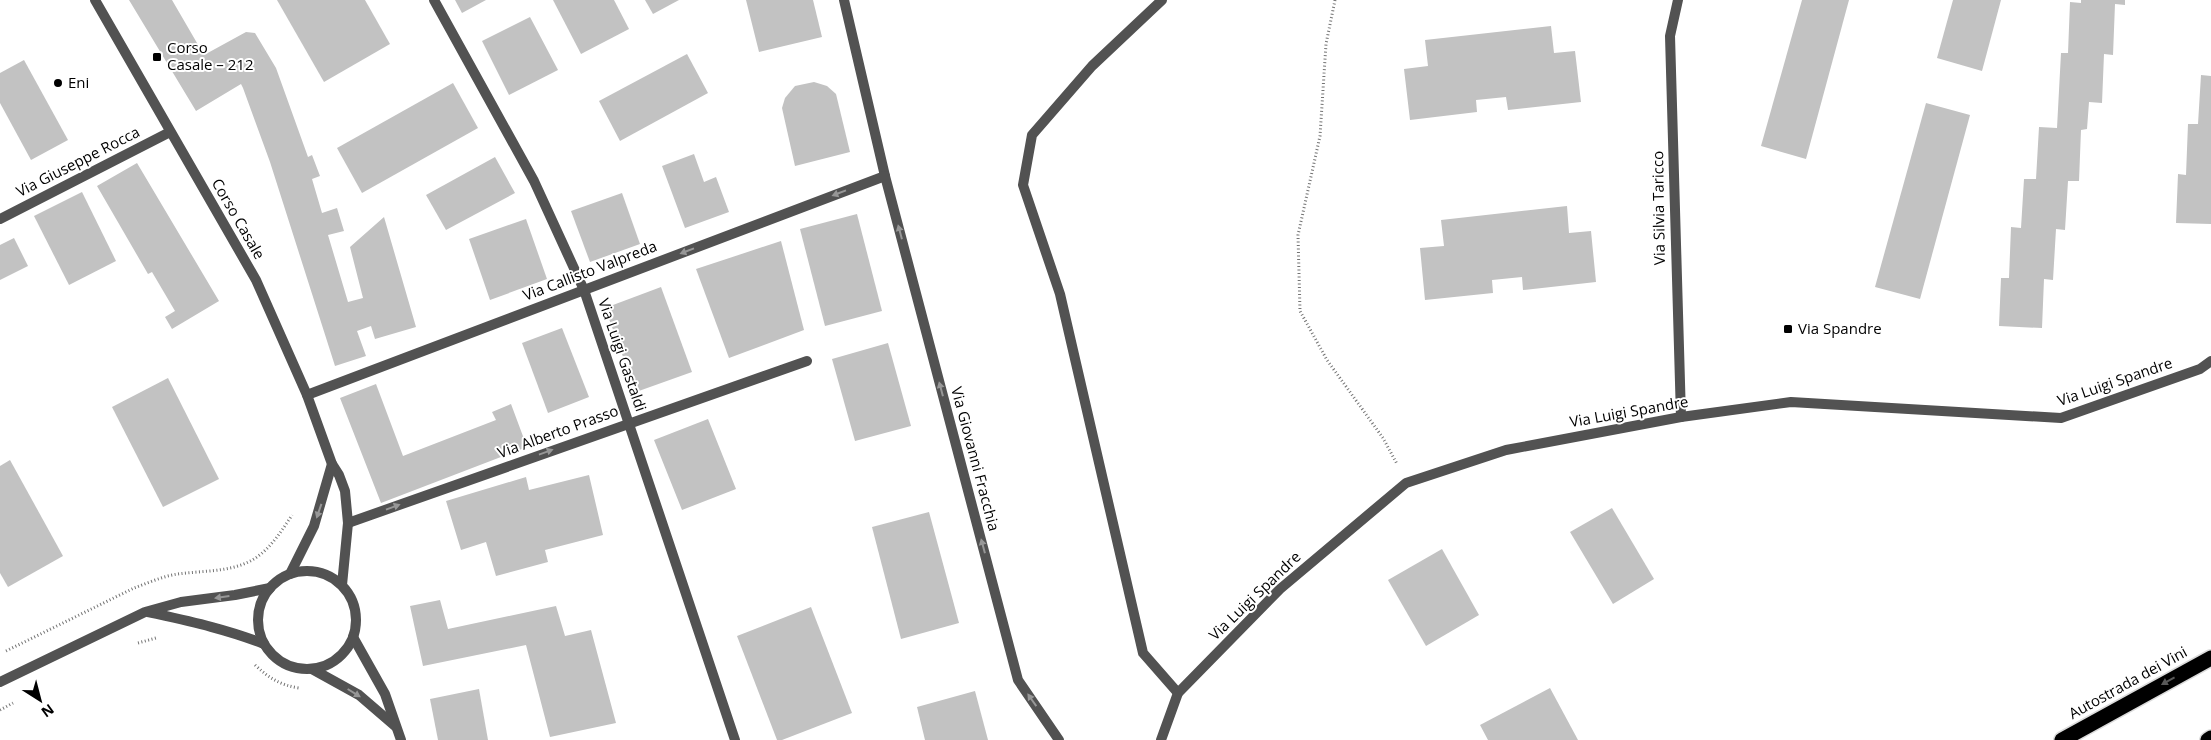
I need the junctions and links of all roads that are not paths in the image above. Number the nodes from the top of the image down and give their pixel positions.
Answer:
1 (94, 0) edge
2 (434, 0) edge
3 (844, 0) edge
4 (1162, 0) edge
5 (1678, 0) edge
6 (170, 132) junction
7 (885, 176) junction
8 (0, 220) edge
9 (584, 290) junction
10 (807, 361) dead end
11 (2211, 361) edge
12 (306, 395) junction
13 (1681, 417) junction
14 (629, 422) junction
15 (332, 464) junction
16 (348, 523) junction
17 (290, 574) junction
18 (342, 585) junction
19 (270, 588) junction
20 (145, 612) junction
21 (353, 637) junction
22 (264, 644) junction
23 (2211, 658) edge
24 (312, 669) junction
25 (0, 682) edge
26 (1178, 693) junction
27 (396, 727) junction
28 (401, 740) edge
29 (735, 740) edge
30 (1059, 740) edge
31 (1161, 740) edge
32 (2062, 740) edge

1 - 6 street, Corso Casale
2 - 9 street, Via Luigi Gastaldi
3 - 7 street, Via Giovanni Fracchia
4 - 26 street
5 - 13 street, Via Silvia Taricco
6 - 8 street, Via Giuseppe Rocca
6 - 12 street, Corso Casale
7 -> 9 street, Via Callisto Valpreda
30 -> 7 street, Via Giovanni Fracchia
9 - 12 street, Via Callisto Valpreda
9 - 14 street, Via Luigi Gastaldi
10 - 14 street, Via Alberto Prasso
11 - 13 street, Via Luigi Spandre
12 - 15 street, Corso Casale
13 - 26 street, Via Luigi Spandre
16 -> 14 street, Via Alberto Prasso
14 - 29 street, Via Luigi Gastaldi
15 - 16 street, Corso Casale
15 -> 17 street
16 - 18 street, Corso Casale
17 - 18 street
17 - 19 street
18 - 21 street
19 -> 20 street
19 - 22 street
20 - 22 street
20 - 25 street
21 - 24 street
21 - 27 street
22 - 24 street
23 -> 32 highway, Autostrada dei Vini
24 -> 27 street
26 - 31 street, Via Luigi Spandre
27 - 28 street

